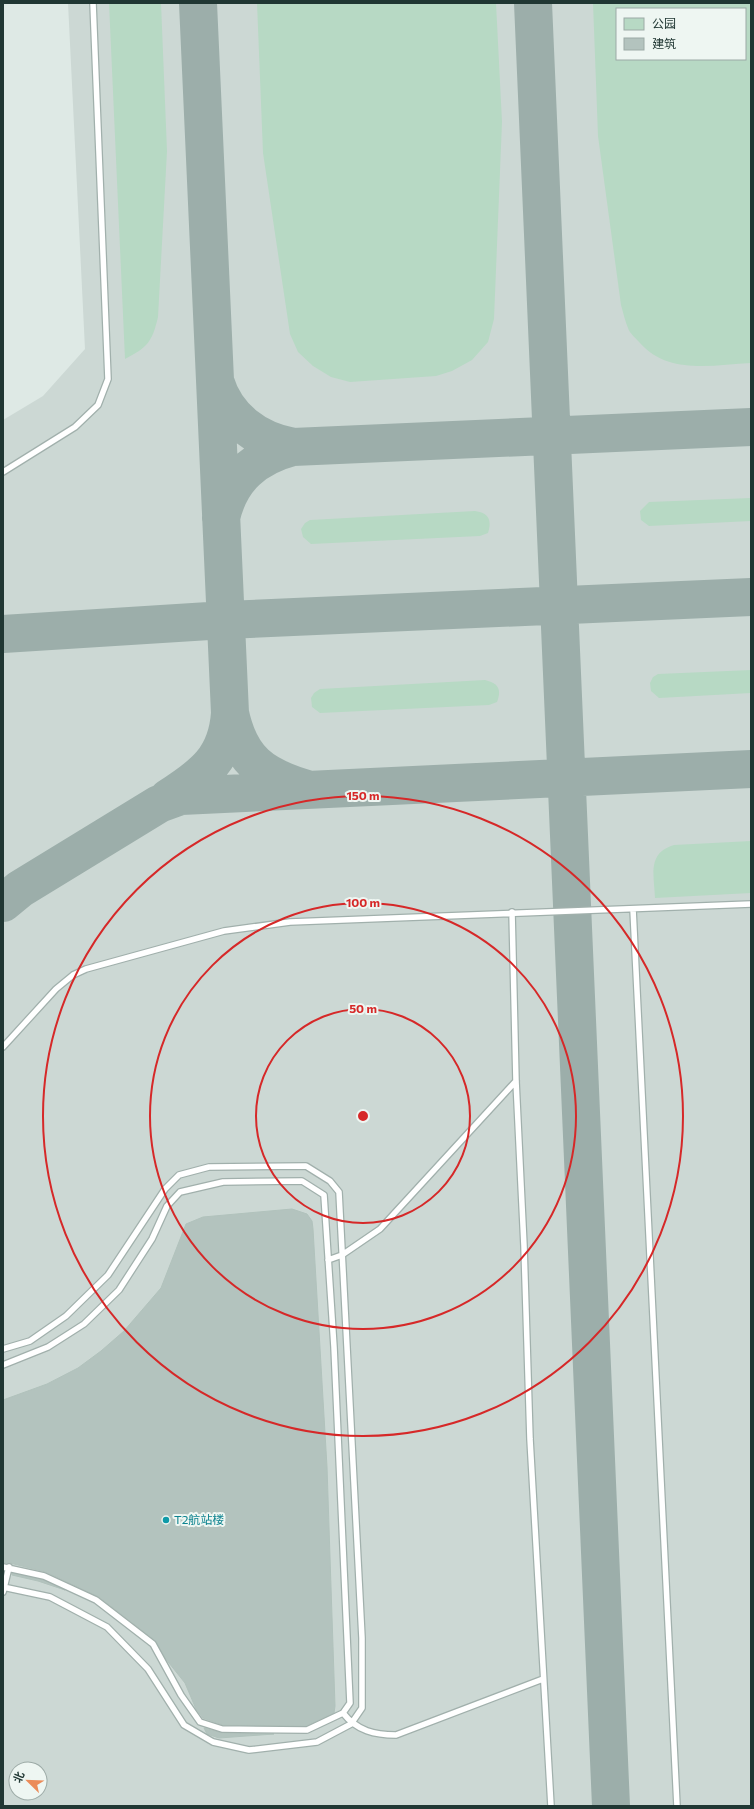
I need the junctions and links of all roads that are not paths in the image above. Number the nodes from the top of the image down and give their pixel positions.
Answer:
1 (93, 3) edge
2 (3, 472) edge
3 (751, 904) edge
4 (632, 909) junction
5 (512, 912) junction
6 (3, 1047) edge
7 (516, 1081) junction
8 (342, 1255) junction
9 (328, 1260) junction
10 (3, 1348) edge
11 (3, 1366) edge
12 (6, 1567) edge
13 (3, 1589) edge
14 (543, 1679) junction
15 (343, 1714) junction
16 (352, 1724) junction
17 (551, 1806) edge
18 (677, 1806) edge

1 - 2 lane
3 - 4 lane
4 - 5 lane
4 - 18 lane
5 - 6 lane
5 - 7 lane
7 - 8 lane
7 - 14 lane
8 - 9 lane
8 - 10 lane
8 - 16 lane
9 - 11 lane
9 - 15 lane
12 - 13 lane
12 - 15 lane
13 - 16 lane
14 - 16 lane
14 - 17 lane
15 - 16 lane

